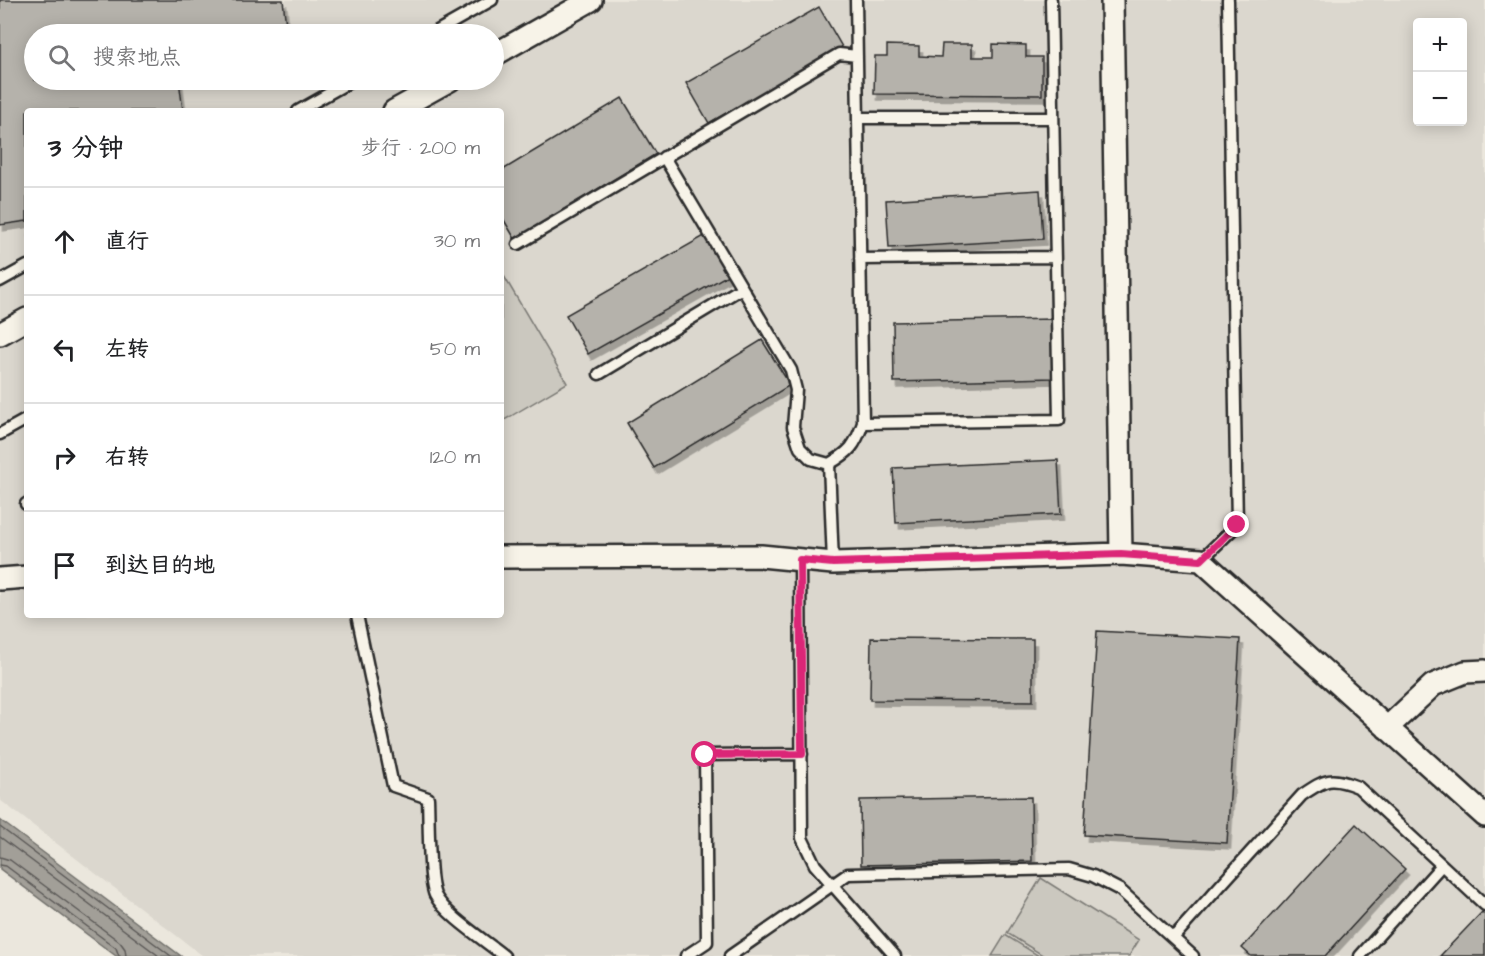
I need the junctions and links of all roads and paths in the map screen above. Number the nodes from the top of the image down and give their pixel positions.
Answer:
1 (492, 0) edge
2 (591, 0) edge
3 (856, 0) edge
4 (1051, 0) edge
5 (1112, 0) edge
6 (1228, 0) edge
7 (450, 24) edge
8 (504, 49) edge
9 (857, 56) junction
10 (335, 90) edge
11 (432, 90) edge
12 (303, 108) edge
13 (399, 108) edge
14 (858, 118) junction
15 (1053, 118) junction
16 (664, 158) junction
17 (518, 244) dead end
18 (1055, 256) junction
19 (860, 259) junction
20 (24, 268) edge
21 (0, 281) edge
22 (742, 288) junction
23 (24, 321) edge
24 (0, 334) edge
25 (598, 374) dead end
26 (24, 421) edge
27 (863, 423) junction
28 (0, 434) edge
29 (829, 464) junction
30 (1121, 554) junction
31 (504, 557) edge
32 (800, 560) junction
33 (1201, 560) junction
34 (833, 563) junction
35 (24, 577) edge
36 (0, 579) edge
37 (358, 618) edge
38 (1485, 670) edge
39 (1387, 728) junction
40 (802, 754) junction
41 (1485, 816) edge
42 (1442, 866) junction
43 (831, 884) junction
44 (1485, 905) edge
45 (1173, 938) junction
46 (504, 956) edge
47 (686, 956) edge
48 (730, 956) edge
49 (895, 956) edge
50 (1193, 956) edge
51 (1360, 956) edge

1 - 7 lane
2 - 8 street
3 - 9 lane
4 - 15 lane
5 - 30 street
6 - 33 lane
9 - 14 lane
9 - 16 lane
10 - 12 lane
11 - 13 street
14 - 15 lane
14 - 19 lane
15 - 18 lane
16 - 17 lane
16 - 22 lane
18 - 19 lane
18 - 27 lane
19 - 27 lane
20 - 21 lane
22 - 25 lane
22 - 29 lane
23 - 24 street
26 - 28 lane
27 - 29 lane
29 - 34 lane
30 - 33 street
30 - 34 street
31 - 32 street
32 - 34 street
32 - 40 lane
33 - 39 street
35 - 36 street
37 - 46 lane
38 - 39 street
39 - 41 street
40 - 43 lane
40 - 47 lane
42 - 44 lane
42 - 45 lane
42 - 51 lane
43 - 45 lane
43 - 48 lane
43 - 49 lane
45 - 50 lane

